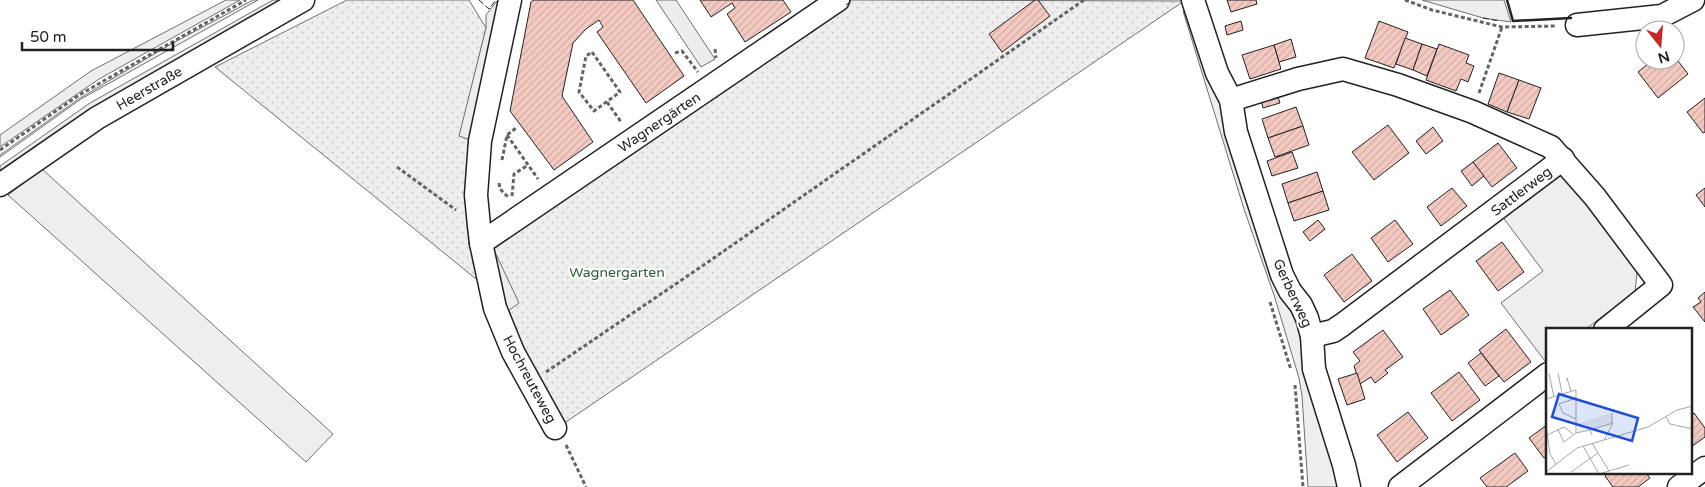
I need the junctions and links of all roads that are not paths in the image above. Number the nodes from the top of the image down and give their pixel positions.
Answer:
1 (304, 0) edge
2 (510, 0) edge
3 (838, 0) edge
4 (1193, 0) edge
5 (1693, 0) edge
6 (1577, 25) road end
7 (1231, 100) junction
8 (1563, 159) junction
9 (0, 185) edge
10 (480, 235) junction
11 (1607, 328) edge
12 (1312, 336) junction
13 (1546, 376) edge
14 (555, 428) road end
15 (1705, 468) edge
16 (1349, 487) edge
17 (1400, 487) edge
18 (1680, 487) edge

1 - 9 street, Heerstraße
2 - 10 street, Hochreuteweg
3 - 10 street, Wagnergärten
4 - 7 street, Gerberweg
5 - 6 street
7 - 8 street
7 - 12 street, Gerberweg
8 - 11 street, Sattlerweg
8 - 12 street, Sattlerweg
10 - 14 street, Hochreuteweg
12 - 16 street, Gerberweg
13 - 17 street
15 - 18 street

